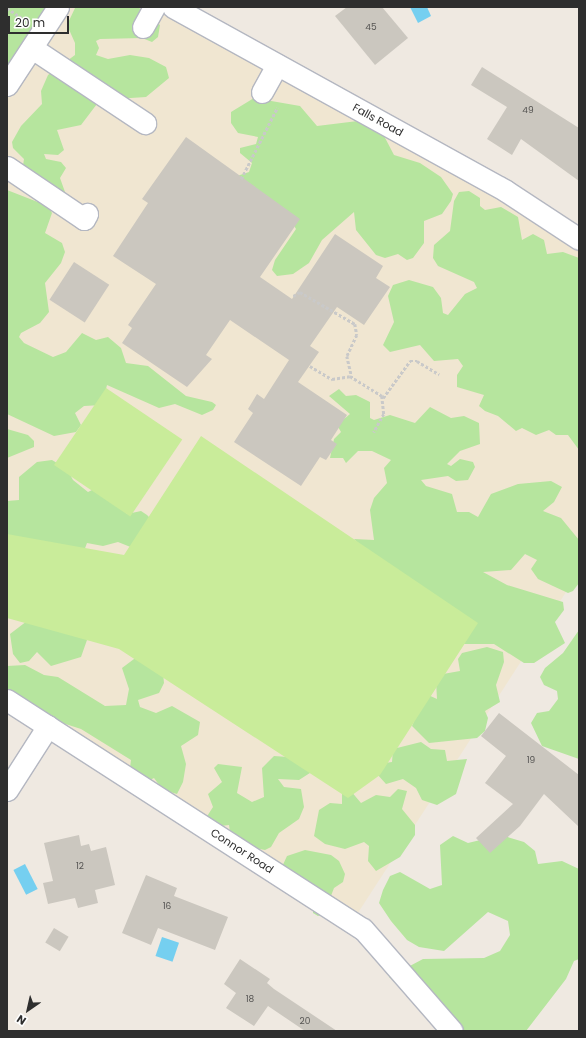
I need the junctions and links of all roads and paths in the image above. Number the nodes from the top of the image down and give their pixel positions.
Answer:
1 (58, 7) edge
2 (154, 7) edge
3 (173, 7) edge
4 (144, 27) dead end
5 (32, 48) junction
6 (277, 65) junction
7 (7, 85) edge
8 (271, 97) joint
9 (144, 123) dead end
10 (7, 167) edge
11 (241, 179) dead end
12 (87, 214) dead end
13 (579, 239) edge
14 (293, 296) dead end
15 (310, 366) dead end
16 (439, 374) dead end
17 (352, 377) junction
18 (383, 398) junction
19 (374, 432) dead end
20 (7, 700) edge
21 (48, 726) junction
22 (7, 790) edge
23 (452, 1031) edge

1 - 5 street
2 - 4 street
3 - 6 street, Falls Road
5 - 7 street
5 - 9 street
6 - 8 street
6 - 13 street, Falls Road
8 - 11 path
10 - 12 street
14 - 17 path
15 - 17 path
16 - 18 path
17 - 18 path
18 - 19 path
20 - 21 street, Connor Road
21 - 22 street
21 - 23 street, Connor Road

